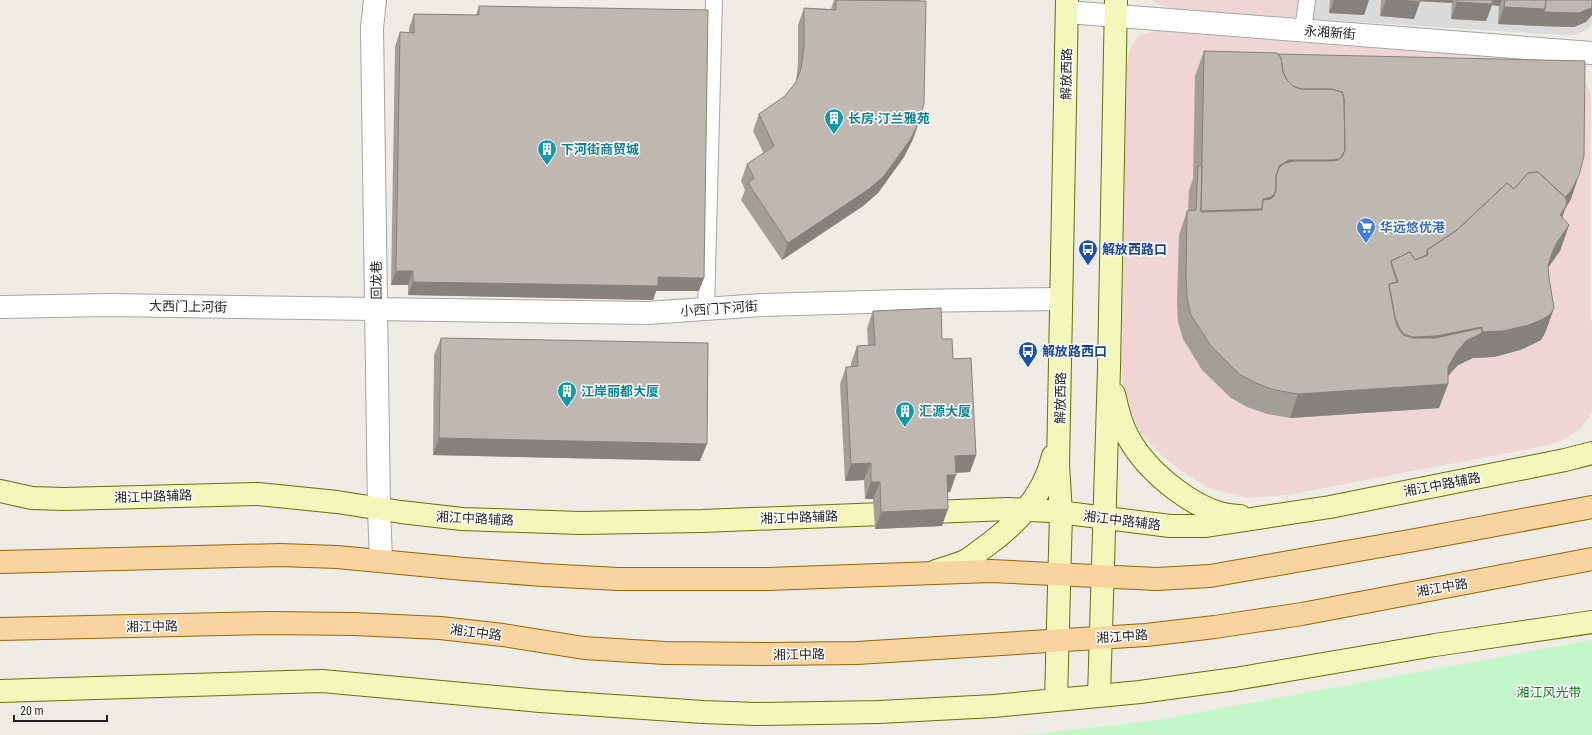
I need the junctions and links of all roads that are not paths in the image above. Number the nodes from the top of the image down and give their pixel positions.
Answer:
1 (374, 0) edge
2 (714, 0) edge
3 (1307, 0) edge
4 (1067, 6) edge
5 (1116, 8) edge
6 (1303, 30) junction
7 (1592, 53) edge
8 (1061, 299) junction
9 (0, 307) edge
10 (377, 309) junction
11 (706, 310) junction
12 (1109, 368) junction
13 (1059, 428) junction
14 (1592, 453) edge
15 (0, 490) edge
16 (1592, 507) edge
17 (379, 509) junction
18 (1026, 510) junction
19 (1061, 513) junction
20 (1271, 517) junction
21 (1104, 519) junction
22 (0, 553) edge
23 (1592, 560) edge
24 (42, 561) junction
25 (381, 561) junction
26 (0, 562) edge
27 (930, 574) junction
28 (1059, 574) junction
29 (1102, 577) junction
30 (1592, 622) edge
31 (0, 629) edge
32 (1100, 638) junction
33 (1057, 640) junction
34 (0, 691) edge
35 (1099, 696) junction
36 (1056, 700) junction

1 - 10 street, 回龙巷
2 - 11 lane
3 - 6 lane
4 - 5 street, 永湘新街
4 - 8 street, 解放西路
5 - 6 street, 永湘新街
5 - 12 street
6 - 7 street, 永湘新街
8 - 11 street, 小西门下河街
8 - 13 street, 解放西路
9 - 10 street, 大西门上河街
10 - 11 street, 小西门下河街
10 - 17 street, 回龙巷
12 - 20 street
12 - 21 street
13 - 18 street
13 - 19 street, 解放西路
14 - 20 street, 湘江中路辅路
15 - 17 street, 湘江中路辅路
16 - 29 main road
17 - 18 street, 湘江中路辅路
17 - 25 street, 回龙巷
18 - 19 street, 湘江中路辅路
18 - 27 street
19 - 21 street, 湘江中路辅路
19 - 28 street, 解放西路
20 - 21 street, 湘江中路辅路
21 - 29 street
22 - 24 main road
23 - 32 main road, 湘江中路
24 - 25 main road
24 - 26 main road
25 - 27 main road
27 - 28 main road
28 - 29 main road
28 - 33 street, 解放西路
29 - 32 street
30 - 35 street
31 - 33 main road, 湘江中路
32 - 33 main road, 湘江中路
32 - 35 street
33 - 36 street, 解放西路
34 - 36 street
35 - 36 street

